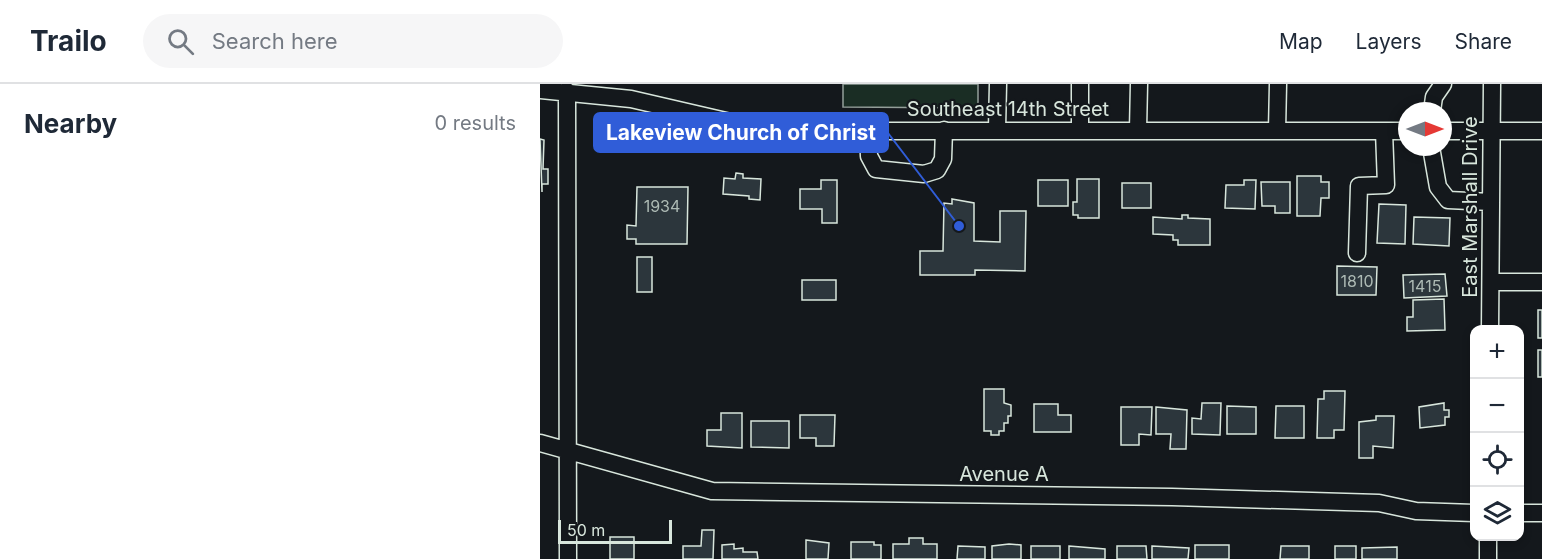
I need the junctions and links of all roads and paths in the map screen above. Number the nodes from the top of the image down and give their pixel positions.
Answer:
1 (998, 84) edge
2 (1080, 84) edge
3 (1138, 84) edge
4 (1278, 84) edge
5 (1443, 84) edge
6 (1492, 84) edge
7 (540, 90) edge
8 (567, 91) junction
9 (1433, 102) edge
10 (997, 129) junction
11 (944, 130) junction
12 (1080, 130) junction
13 (1138, 130) junction
14 (1277, 130) junction
15 (868, 131) junction
16 (1384, 131) junction
17 (1398, 131) edge
18 (1452, 131) edge
19 (1491, 131) junction
20 (1542, 131) edge
21 (1433, 156) edge
22 (1491, 202) junction
23 (1357, 253) dead end
24 (1491, 282) junction
25 (1542, 282) edge
26 (1490, 325) edge
27 (540, 443) edge
28 (568, 451) junction
29 (1470, 513) edge
30 (1524, 513) edge
31 (1542, 513) edge
32 (1488, 541) edge
33 (568, 559) edge
34 (1488, 559) edge

1 - 10 street
2 - 12 street
3 - 13 street
4 - 14 street
5 - 9 street
6 - 19 street, East Marshall Drive
7 - 8 street, Southeast 14th Street
8 - 15 street, Southeast 14th Street
8 - 28 street
10 - 11 street, Southeast 14th Street
10 - 12 street, Southeast 14th Street
11 - 15 street, Southeast 14th Street
11 - 15 street
12 - 13 street, Southeast 14th Street
13 - 14 street, Southeast 14th Street
14 - 16 street, Southeast 14th Street
16 - 17 street, Southeast 14th Street
16 - 23 street
18 - 19 street
19 - 20 street
19 - 22 street, East Marshall Drive
21 - 22 street
22 - 24 street, East Marshall Drive
24 - 25 street
24 - 26 street, East Marshall Drive
27 - 28 street, Avenue A
28 - 29 street, Avenue A
28 - 33 street
30 - 31 street
32 - 34 street

